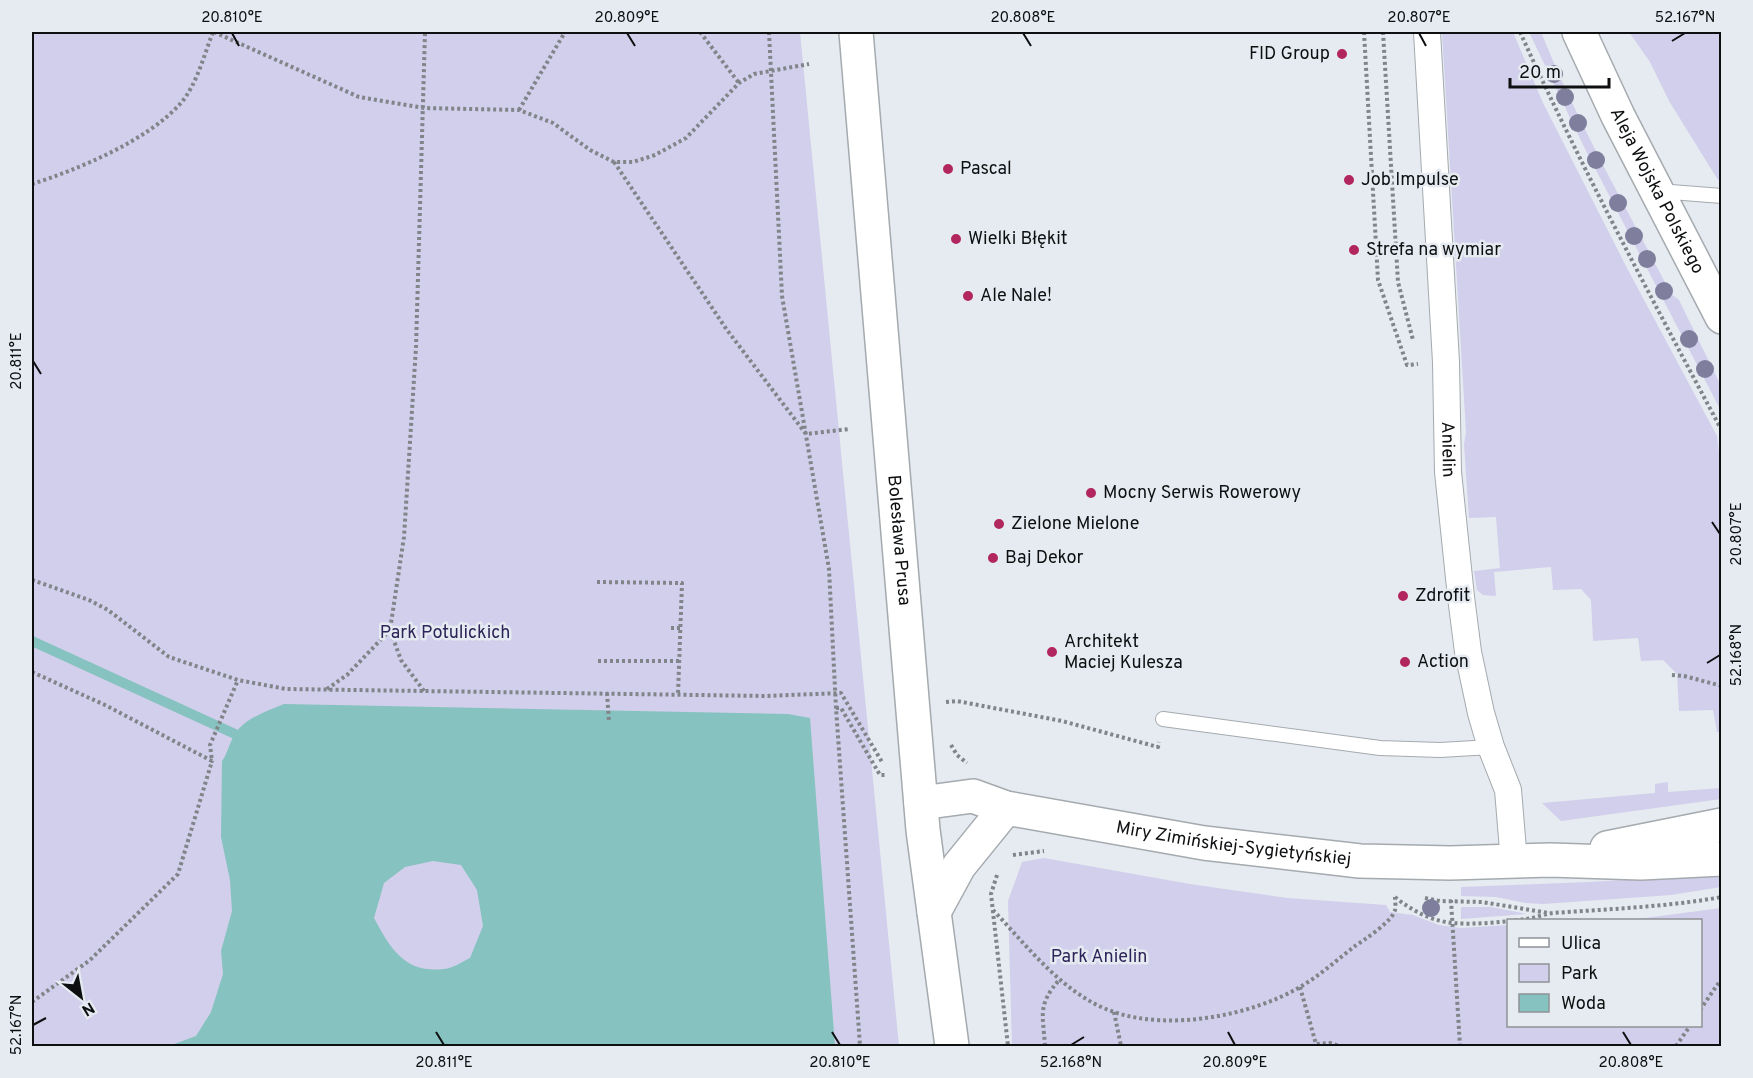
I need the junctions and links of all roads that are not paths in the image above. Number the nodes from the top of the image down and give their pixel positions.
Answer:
1 (856, 32) edge
2 (1427, 32) edge
3 (1579, 32) edge
4 (1656, 191) junction
5 (1722, 196) edge
6 (1722, 317) edge
7 (1163, 719) road end
8 (1491, 747) junction
9 (921, 803) junction
10 (1006, 808) junction
11 (1722, 825) edge
12 (1722, 859) edge
13 (1550, 860) junction
14 (1514, 862) junction
15 (934, 912) junction
16 (952, 1047) edge

1 - 9 street, Bolesława Prusa
2 - 8 street, Anielin
3 - 4 street, Aleja Wojska Polskiego
4 - 5 lane
4 - 6 street, Aleja Wojska Polskiego
7 - 8 lane
8 - 14 street, Anielin
9 - 10 street, Miry Zimińskiej-Sygietyńskiej
9 - 15 street, Bolesława Prusa
10 - 14 street, Miry Zimińskiej-Sygietyńskiej
10 - 15 street
11 - 13 street, Miry Zimińskiej-Sygietyńskiej
12 - 13 street, Miry Zimińskiej-Sygietyńskiej
13 - 14 street, Miry Zimińskiej-Sygietyńskiej
15 - 16 street, Bolesława Prusa

